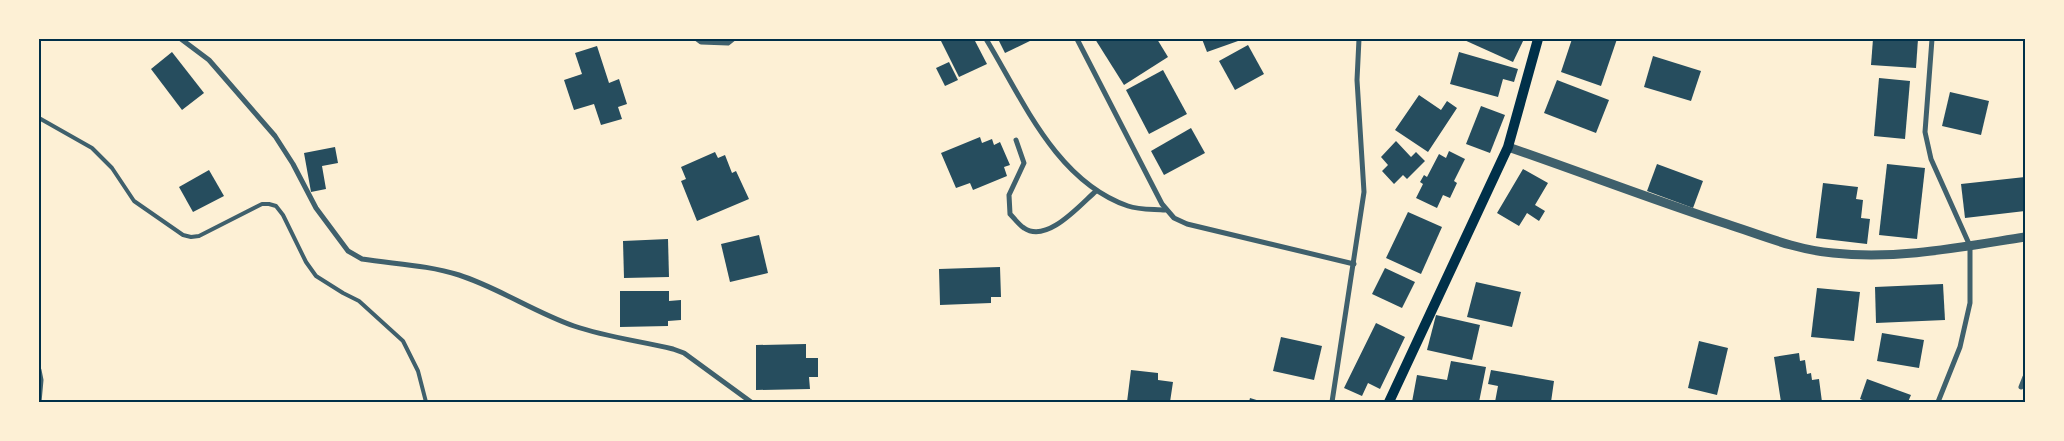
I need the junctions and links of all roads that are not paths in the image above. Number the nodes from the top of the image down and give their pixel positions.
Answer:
1 (181, 39) edge
2 (697, 39) edge
3 (732, 39) edge
4 (986, 39) edge
5 (1077, 39) edge
6 (1359, 39) edge
7 (1538, 39) edge
8 (1932, 39) edge
9 (39, 118) edge
10 (1016, 140) dead end
11 (1508, 147) junction
12 (1096, 191) junction
13 (1166, 210) junction
14 (2025, 237) edge
15 (1970, 246) junction
16 (1354, 264) junction
17 (39, 370) edge
18 (2025, 377) edge
19 (2020, 387) dead end
20 (39, 402) edge
21 (426, 402) edge
22 (751, 402) edge
23 (1332, 402) edge
24 (1389, 402) edge
25 (1938, 402) edge

1 - 22 street
2 - 3 street
4 - 12 street
5 - 13 street
6 - 16 street
7 - 11 main road
8 - 15 street
9 - 21 lane
10 - 12 street
11 - 15 street
11 - 24 main road
12 - 13 street
13 - 16 street
14 - 15 street
15 - 25 street
16 - 23 street
17 - 20 street
18 - 19 street

